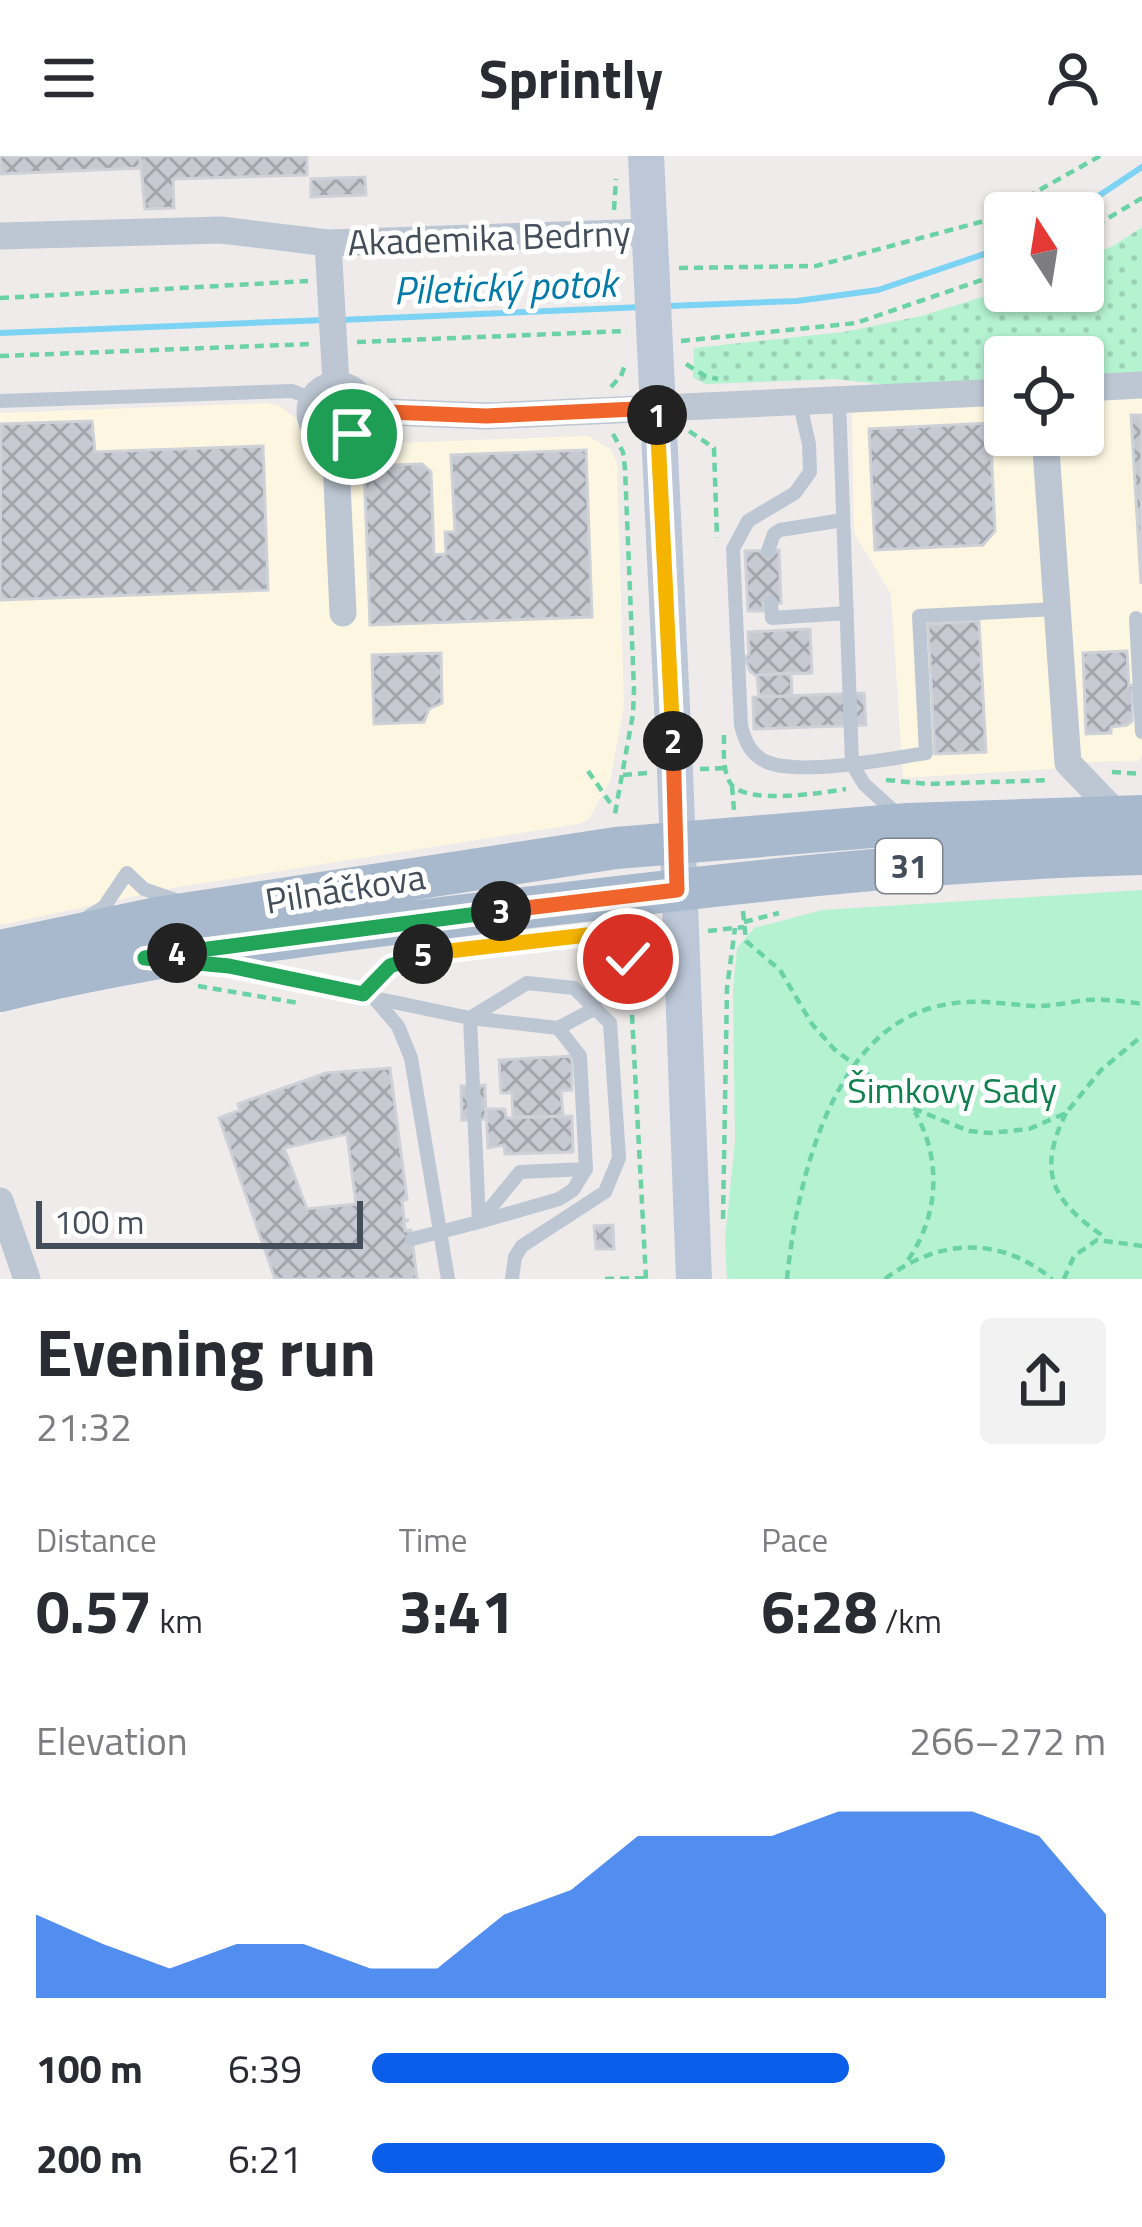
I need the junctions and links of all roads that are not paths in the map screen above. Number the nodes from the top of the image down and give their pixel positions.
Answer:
1 (646, 156) edge
2 (0, 236) edge
3 (328, 243) junction
4 (660, 256) junction
5 (328, 380) junction
6 (1142, 385) edge
7 (1104, 387) edge
8 (984, 393) edge
9 (839, 399) junction
10 (799, 400) junction
11 (0, 401) edge
12 (673, 407) junction
13 (364, 411) junction
14 (335, 439) junction
15 (1047, 456) edge
16 (843, 520) junction
17 (768, 550) dead end
18 (771, 603) dead end
19 (847, 613) junction
20 (343, 614) dead end
21 (1058, 615) junction
22 (1136, 618) dead end
23 (1142, 732) edge
24 (852, 764) junction
25 (1131, 816) edge
26 (908, 824) junction
27 (675, 842) junction
28 (1142, 854) edge
29 (677, 890) junction
30 (6, 949) edge
31 (145, 958) junction
32 (0, 991) edge
33 (368, 995) junction
34 (596, 1008) junction
35 (470, 1018) junction
36 (558, 1028) junction
37 (586, 1169) junction
38 (0, 1201) edge
39 (479, 1222) junction
40 (442, 1233) junction
41 (412, 1239) dead end
42 (27, 1279) edge
43 (448, 1279) edge
44 (512, 1279) edge
45 (694, 1279) edge

1 - 4 street, Akademika Bedrny
2 - 3 street, Akademika Bedrny
3 - 4 street, Akademika Bedrny
3 - 5 street, Akademika Bedrny
4 - 12 street, Akademika Bedrny
5 - 11 lane
5 - 13 street
5 - 14 street
6 - 7 street
8 - 9 street
9 - 10 street
9 - 16 lane
10 - 12 street
10 - 24 lane
12 - 13 street
12 - 27 street, Akademika Bedrny
13 - 14 street
14 - 20 street
15 - 21 street
16 - 17 lane
16 - 19 lane
18 - 19 lane
19 - 24 lane
21 - 24 lane
21 - 25 street, Pilnáčkova
22 - 23 lane
24 - 26 lane
25 - 26 main road, Pilnáčkova / 31
26 - 27 main road, Pilnáčkova / 31
27 - 29 street, Akademika Bedrny
27 - 30 main road, Pilnáčkova / 31
28 - 29 main road, Pilnáčkova / 31
29 - 31 main road, Pilnáčkova / 31
29 - 45 street, Akademika Bedrny
31 - 32 main road, Pilnáčkova / 31
31 - 33 lane
33 - 35 lane
33 - 40 lane
34 - 35 lane
34 - 36 lane
34 - 44 lane
35 - 36 lane
35 - 39 lane
36 - 37 lane
37 - 39 lane
37 - 39 lane
38 - 42 street
39 - 40 lane
40 - 41 lane
40 - 43 lane

